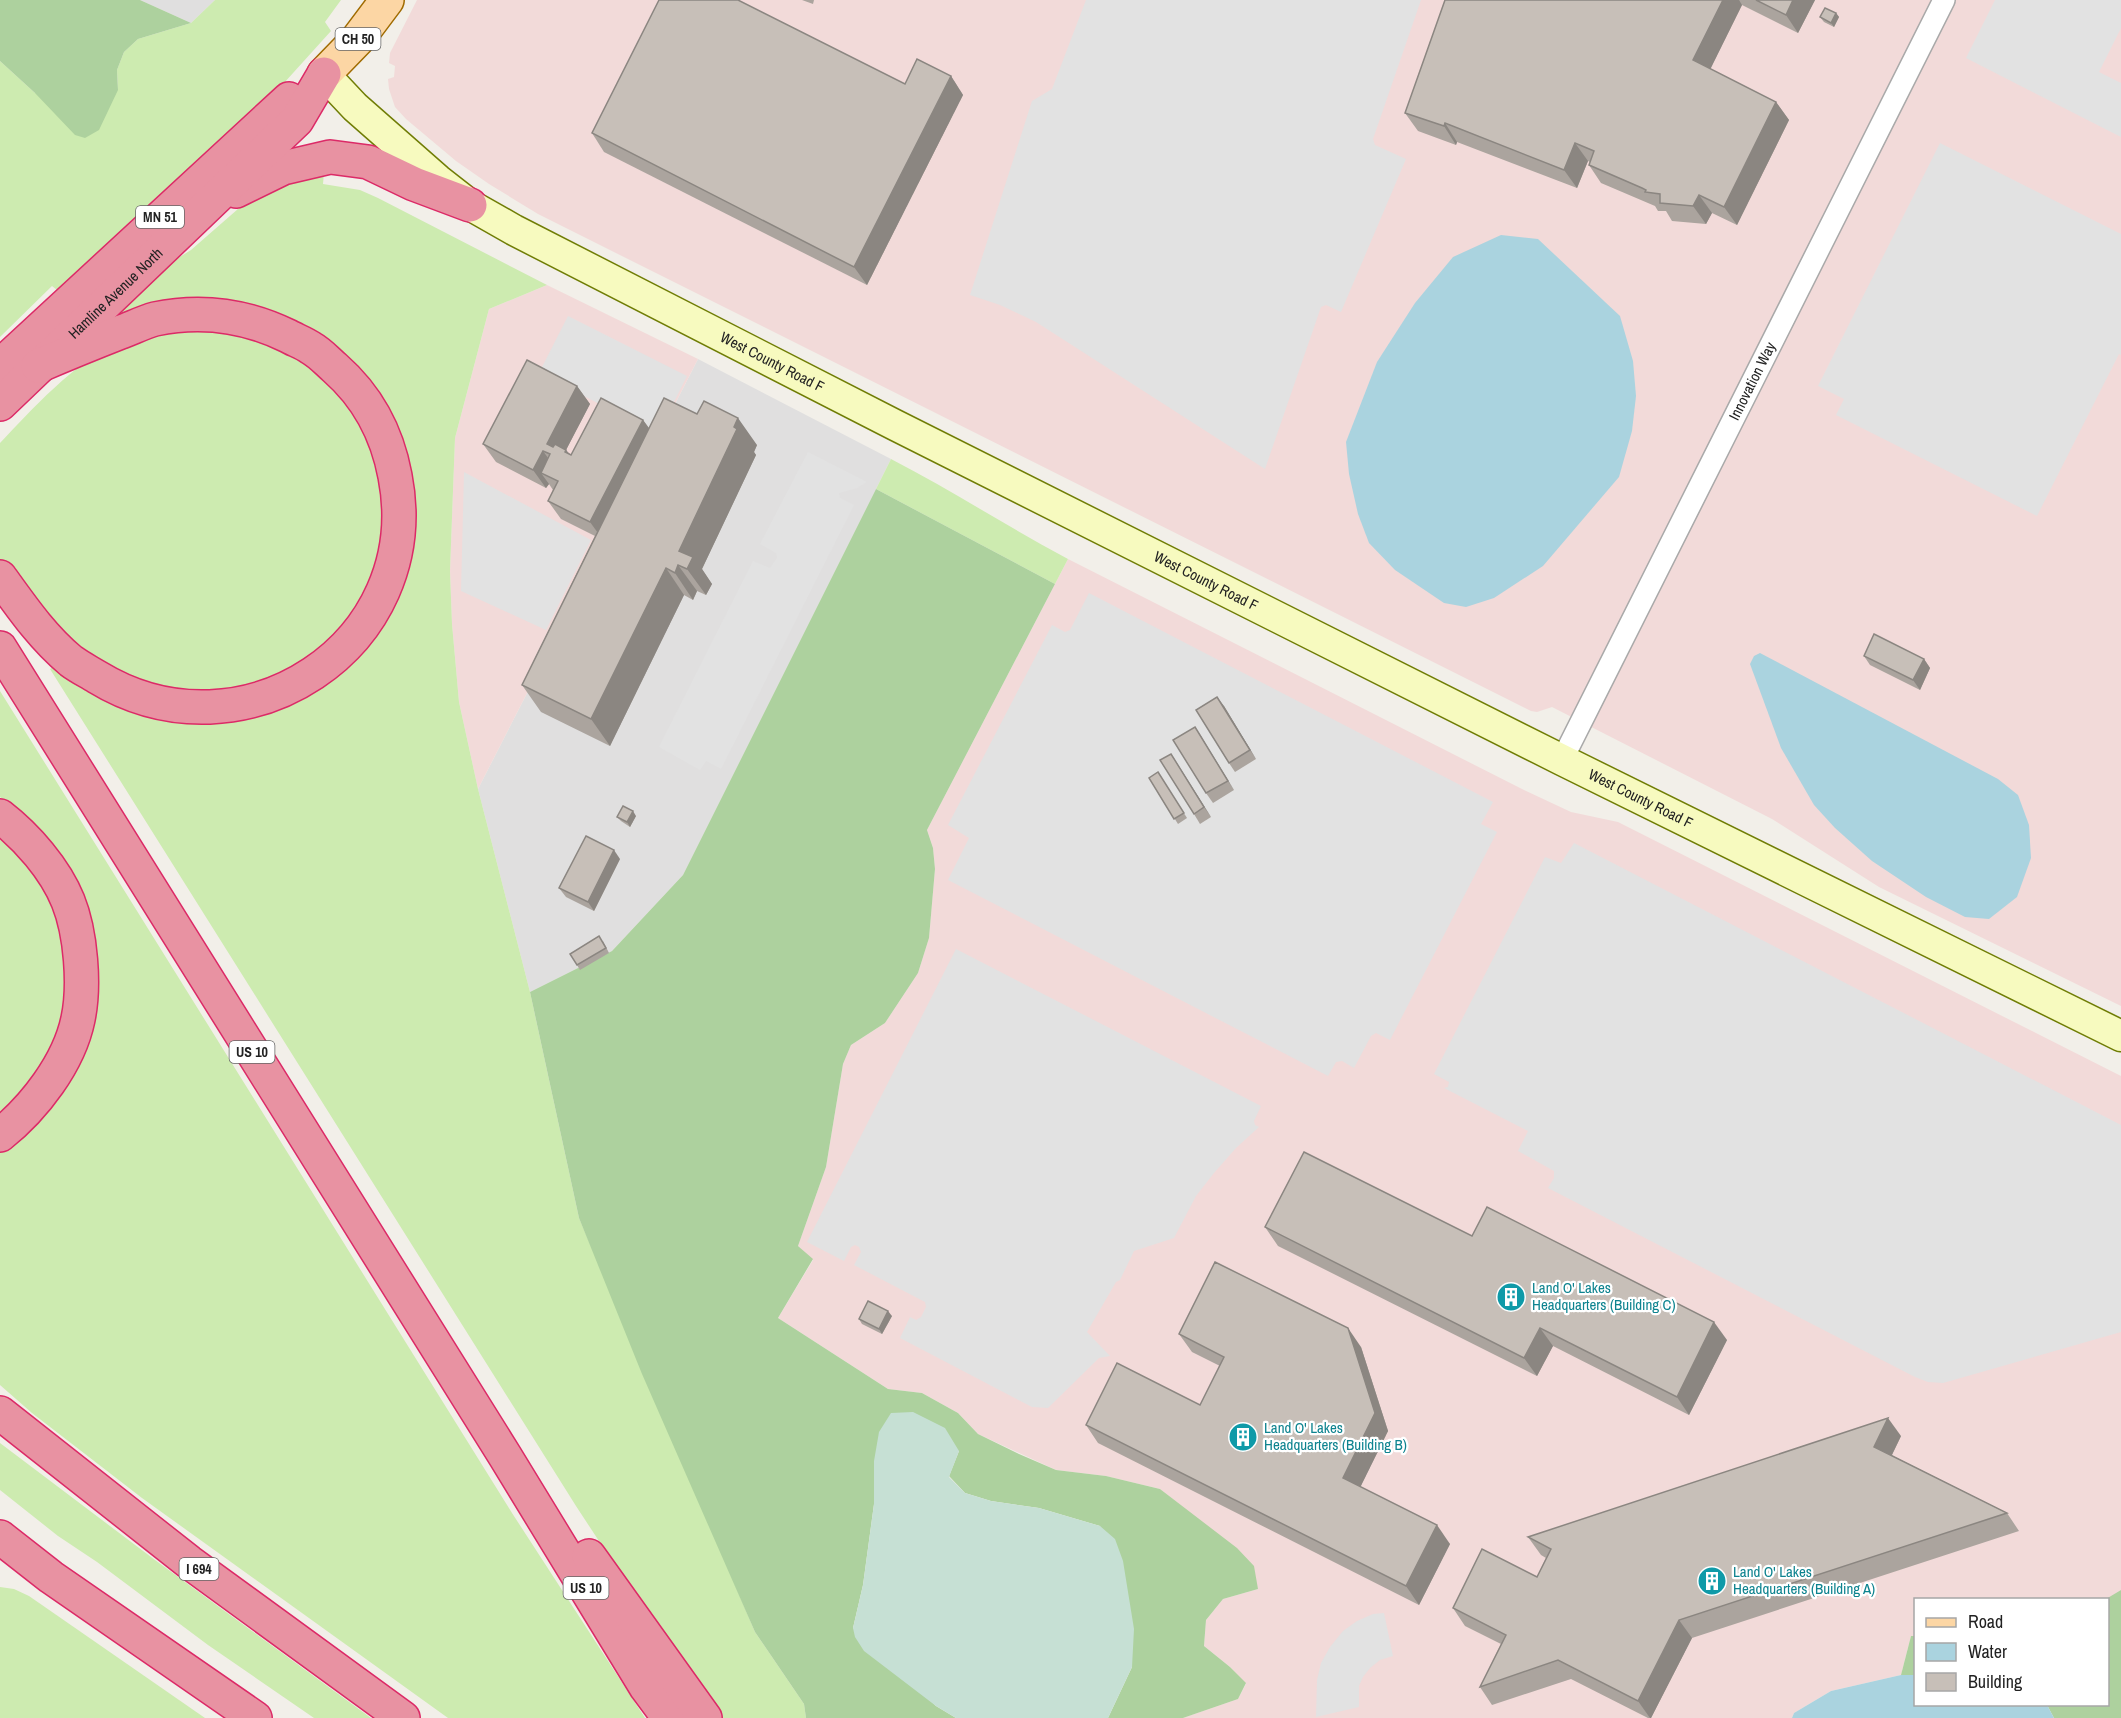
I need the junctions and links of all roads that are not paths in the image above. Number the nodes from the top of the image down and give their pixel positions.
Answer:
1 (387, 0) edge
2 (1944, 0) edge
3 (324, 74) junction
4 (210, 203) junction
5 (470, 205) junction
6 (0, 366) edge
7 (38, 366) junction
8 (0, 404) edge
9 (0, 577) edge
10 (0, 648) edge
11 (1563, 760) junction
12 (0, 816) edge
13 (2121, 1036) edge
14 (0, 1135) edge
15 (0, 1413) edge
16 (505, 1456) junction
17 (0, 1537) edge
18 (255, 1718) edge
19 (403, 1718) edge
20 (669, 1718) edge
21 (705, 1718) edge

1 - 3 main road, Hamline Avenue North / CH 50
2 - 11 street, Innovation Way
3 - 4 highway, Hamline Avenue North / MN 51
3 - 5 street, West County Road F
3 - 6 highway, Hamline Avenue North / MN 51
4 - 5 highway
4 - 7 highway, Hamline Avenue North / MN 51
5 - 11 street, West County Road F
7 - 8 highway, Hamline Avenue North / MN 51
7 - 9 highway
10 - 16 highway, US 10
11 - 13 street, West County Road F
12 - 14 highway
15 - 19 highway, I 694
16 - 20 highway, US 10
16 - 21 highway
17 - 18 highway

